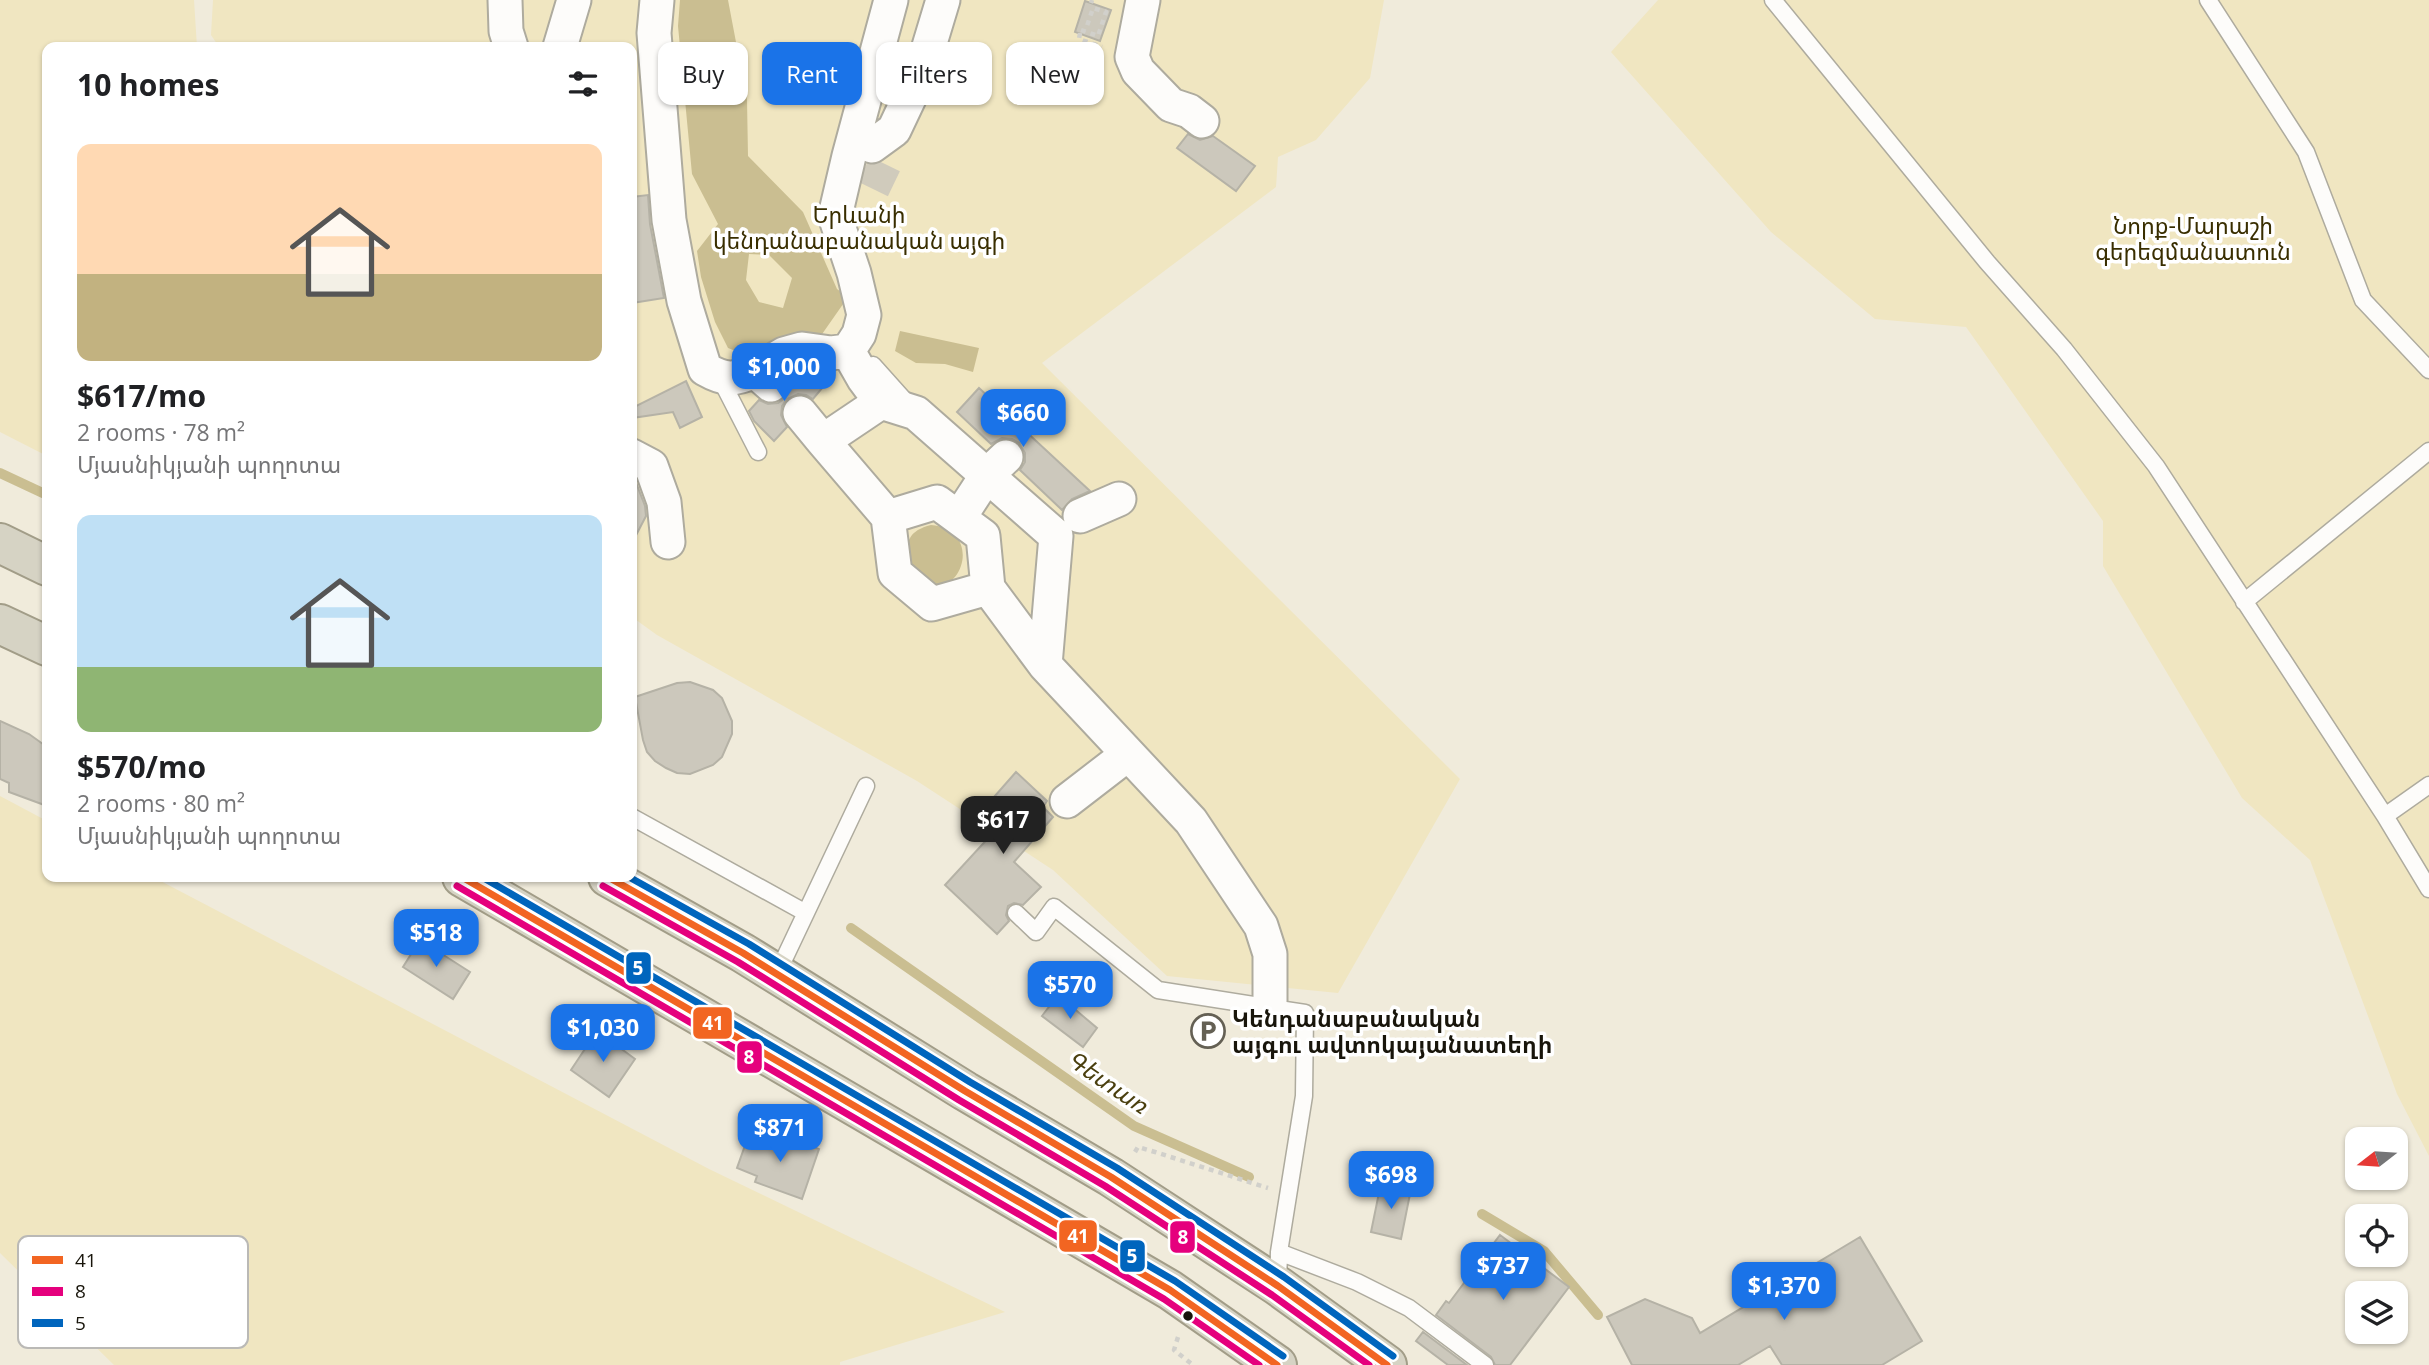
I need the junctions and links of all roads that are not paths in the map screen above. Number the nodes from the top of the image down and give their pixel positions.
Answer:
1 (505, 0) edge
2 (574, 0) edge
3 (657, 0) edge
4 (891, 0) edge
5 (900, 0) edge
6 (943, 0) edge
7 (1143, 0) edge
8 (1773, 0) edge
9 (2208, 0) edge
10 (509, 42) edge
11 (561, 42) edge
12 (1202, 121) dead end
13 (853, 343) junction
14 (2429, 370) edge
15 (720, 378) junction
16 (877, 396) junction
17 (800, 413) dead end
18 (916, 413) junction
19 (824, 441) junction
20 (2429, 451) edge
21 (758, 452) dead end
22 (637, 459) edge
23 (996, 466) junction
24 (1119, 499) dead end
25 (888, 517) junction
26 (959, 518) junction
27 (1070, 519) junction
28 (0, 542) edge
29 (668, 542) dead end
30 (42, 563) edge
31 (988, 587) junction
32 (2244, 602) junction
33 (0, 624) edge
34 (42, 644) edge
35 (1045, 666) junction
36 (1128, 754) junction
37 (2429, 785) edge
38 (866, 786) dead end
39 (1067, 801) dead end
40 (2385, 817) junction
41 (637, 820) edge
42 (471, 882) edge
43 (617, 882) edge
44 (2429, 889) edge
45 (806, 913) junction
46 (1016, 913) dead end
47 (777, 974) junction
48 (1270, 1007) junction
49 (1279, 1269) junction
50 (1277, 1365) edge
51 (1387, 1365) edge
52 (1485, 1365) edge

1 - 10 street
2 - 11 street
3 - 15 street
4 - 13 street
5 - 6 street
7 - 12 street
8 - 32 lane
9 - 14 lane
13 - 15 street
13 - 16 street
13 - 18 lane
15 - 21 lane
16 - 18 street
16 - 19 street
17 - 19 street
18 - 23 street
19 - 25 street
20 - 32 lane
22 - 29 street
23 - 26 street
23 - 27 street
24 - 27 street
25 - 26 street
25 - 31 street
26 - 31 street
27 - 35 street
28 - 30 highway
31 - 35 street
32 - 40 lane
33 - 34 highway
35 - 36 street
36 - 39 street
36 - 48 street
37 - 40 lane
38 - 45 lane
40 - 44 lane
41 - 45 lane
42 - 50 highway
43 - 47 highway
45 - 47 lane
46 - 48 lane
47 - 49 highway
48 - 49 lane
49 - 51 highway
49 - 52 lane

